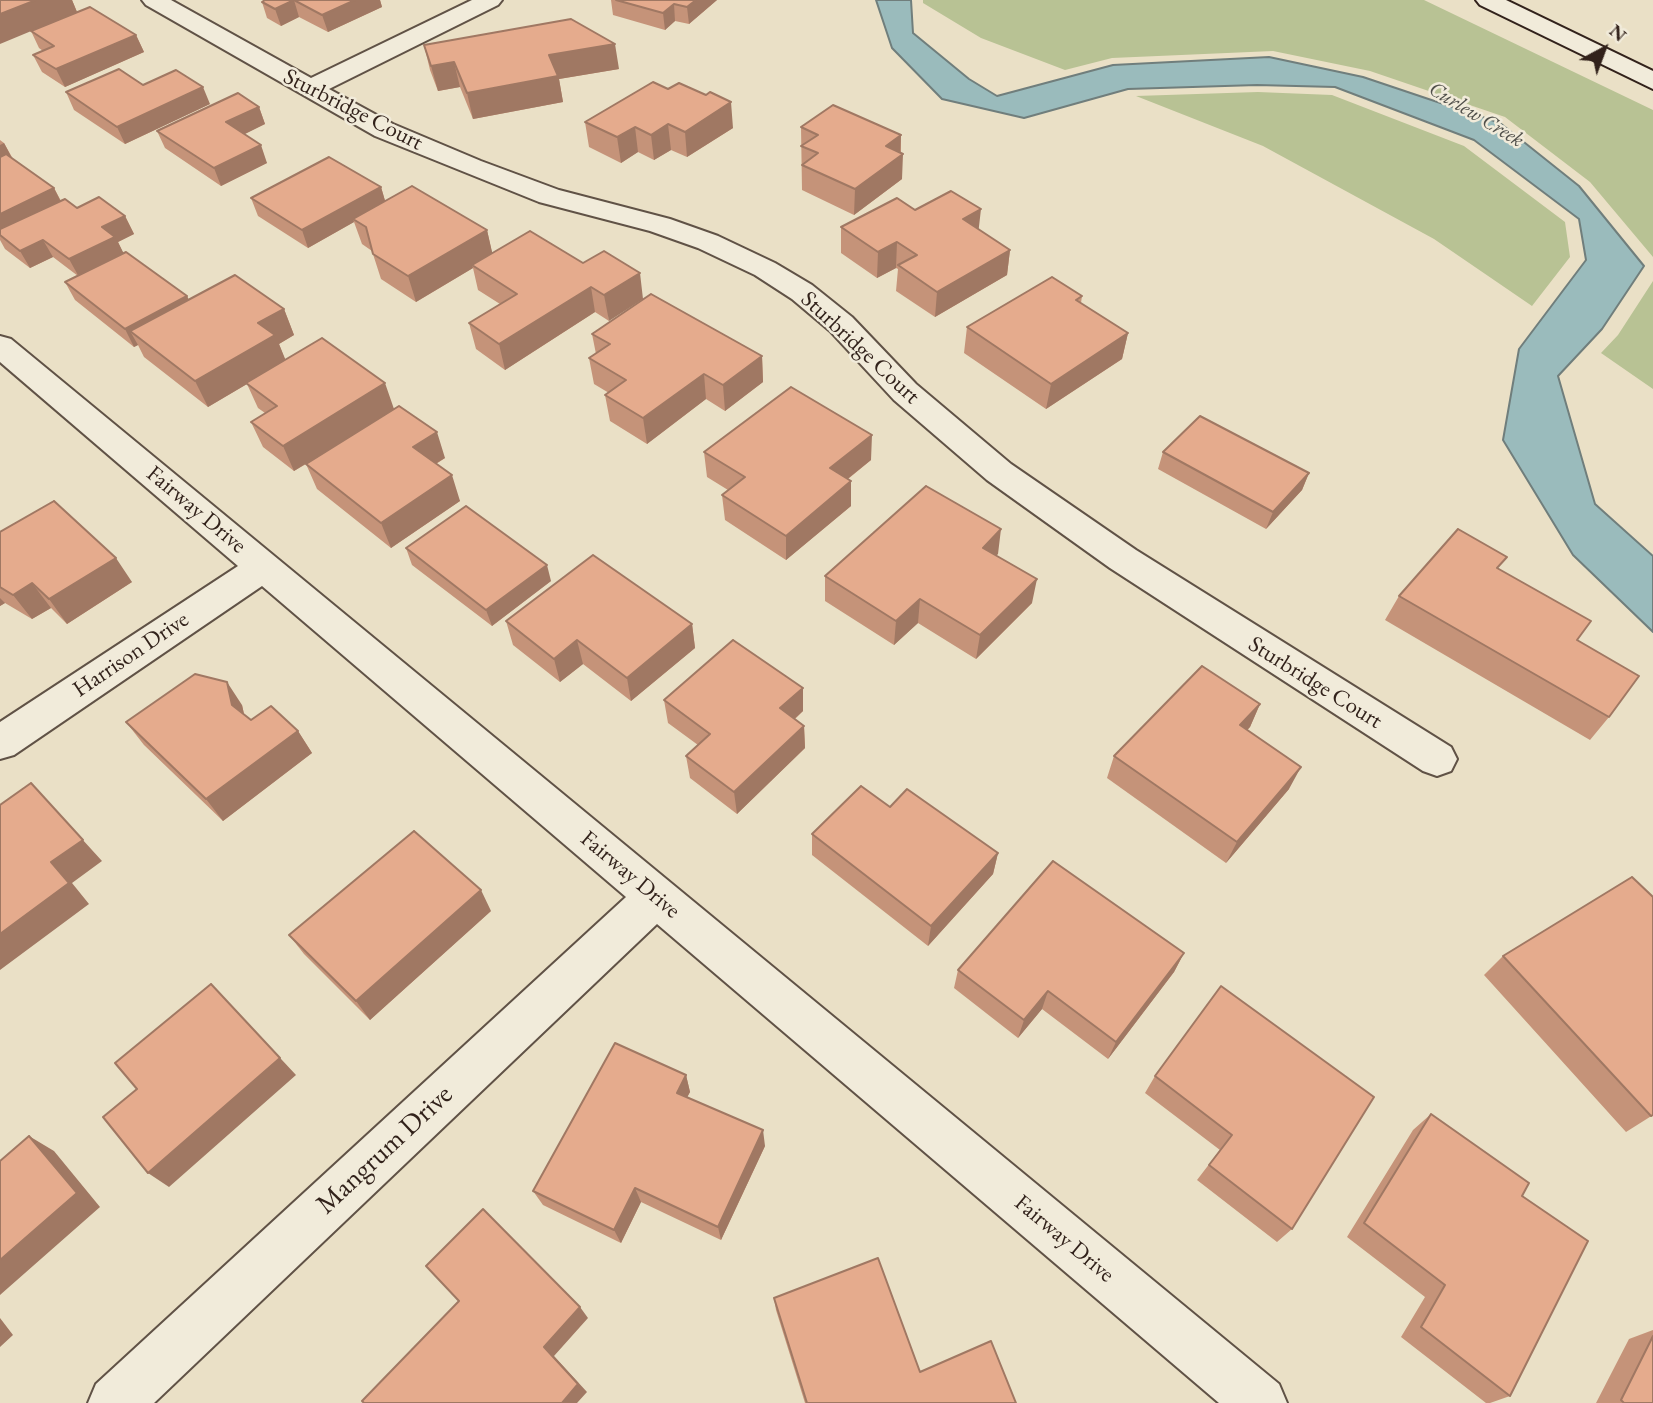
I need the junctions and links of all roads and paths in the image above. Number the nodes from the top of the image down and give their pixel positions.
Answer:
1 (154, 0) edge
2 (489, 0) edge
3 (1488, 0) edge
4 (1653, 81) edge
5 (309, 89) junction
6 (0, 346) edge
7 (263, 567) junction
8 (0, 743) edge
9 (1437, 759) dead end
10 (656, 897) junction
11 (1241, 1396) edge
12 (115, 1403) edge

1 - 5 street, Sturbridge Court
2 - 5 street
3 - 4 street
5 - 9 street, Sturbridge Court
6 - 7 street, Fairway Drive
7 - 8 street, Harrison Drive
7 - 10 street, Fairway Drive
10 - 11 street, Fairway Drive
10 - 12 street, Mangrum Drive

